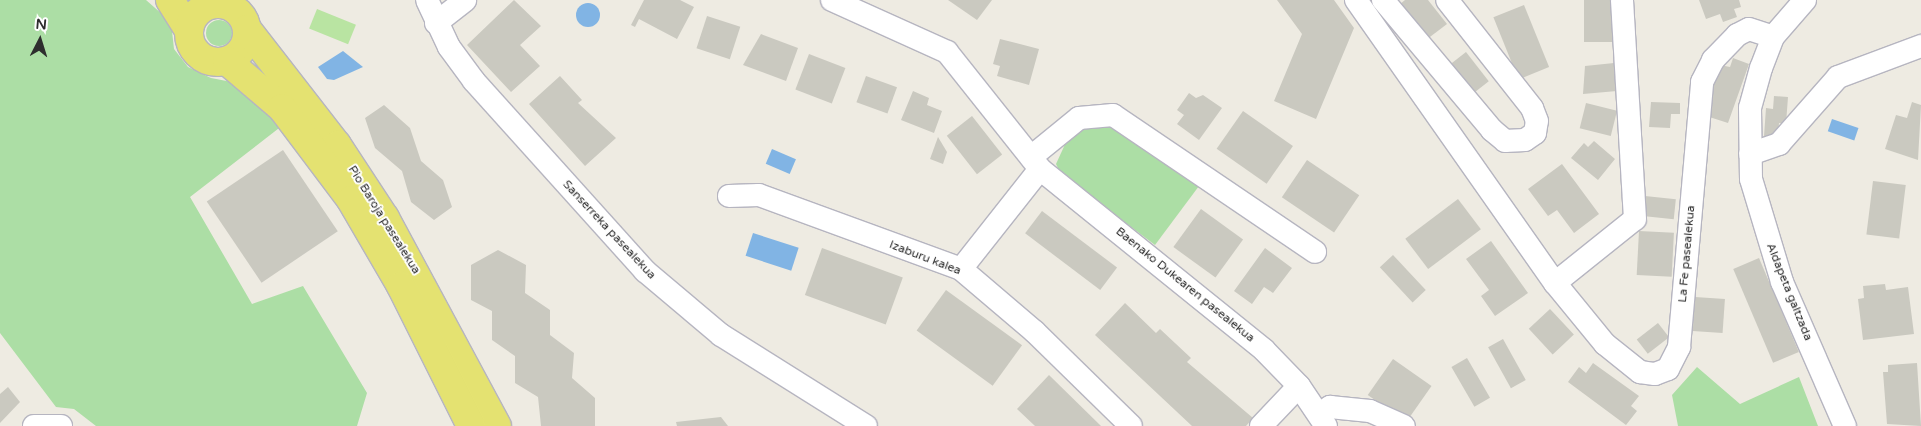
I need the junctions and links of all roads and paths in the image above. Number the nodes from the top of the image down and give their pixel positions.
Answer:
1 (170, 0) edge
2 (426, 0) edge
3 (465, 0) edge
4 (832, 0) edge
5 (1356, 0) edge
6 (1383, 0) edge
7 (1447, 0) edge
8 (1622, 0) edge
9 (1805, 0) edge
10 (203, 3) edge
11 (436, 23) junction
12 (247, 30) junction
13 (189, 31) junction
14 (1773, 37) junction
15 (1921, 46) edge
16 (227, 60) junction
17 (1750, 154) junction
18 (1036, 163) junction
19 (729, 196) dead end
20 (1315, 252) dead end
21 (960, 268) junction
22 (1555, 284) junction
23 (1299, 386) junction
24 (1323, 420) edge
25 (34, 426) edge
26 (61, 426) edge
27 (471, 426) edge
28 (497, 426) edge
29 (866, 426) edge
30 (1131, 426) edge
31 (1261, 426) edge
32 (1404, 426) edge
33 (1845, 426) edge

1 - 13 main road
2 - 11 street, Sanserreka pasealekua
3 - 11 street
4 - 18 street, Baenako Dukearen pasealekua
5 - 22 street, La Fe pasealekua
6 - 7 street
8 - 22 street
9 - 14 street, Aldapeta galtzada
10 - 12 main road
10 - 13 main road
11 - 29 street, Sanserreka pasealekua
12 - 16 main road
12 - 28 main road, Pio Baroja pasealekua
13 - 16 main road
14 - 17 street, Aldapeta galtzada
14 - 22 street, La Fe pasealekua
15 - 17 street
16 - 27 main road, Pio Baroja pasealekua
17 - 33 street, Aldapeta galtzada
18 - 20 street
18 - 21 street
18 - 23 street, Baenako Dukearen pasealekua
19 - 21 street, Izaburu kalea
21 - 30 street, Izaburu kalea
23 - 24 street, Baenako Dukearen pasealekua
23 - 31 street
24 - 32 street
25 - 26 street

